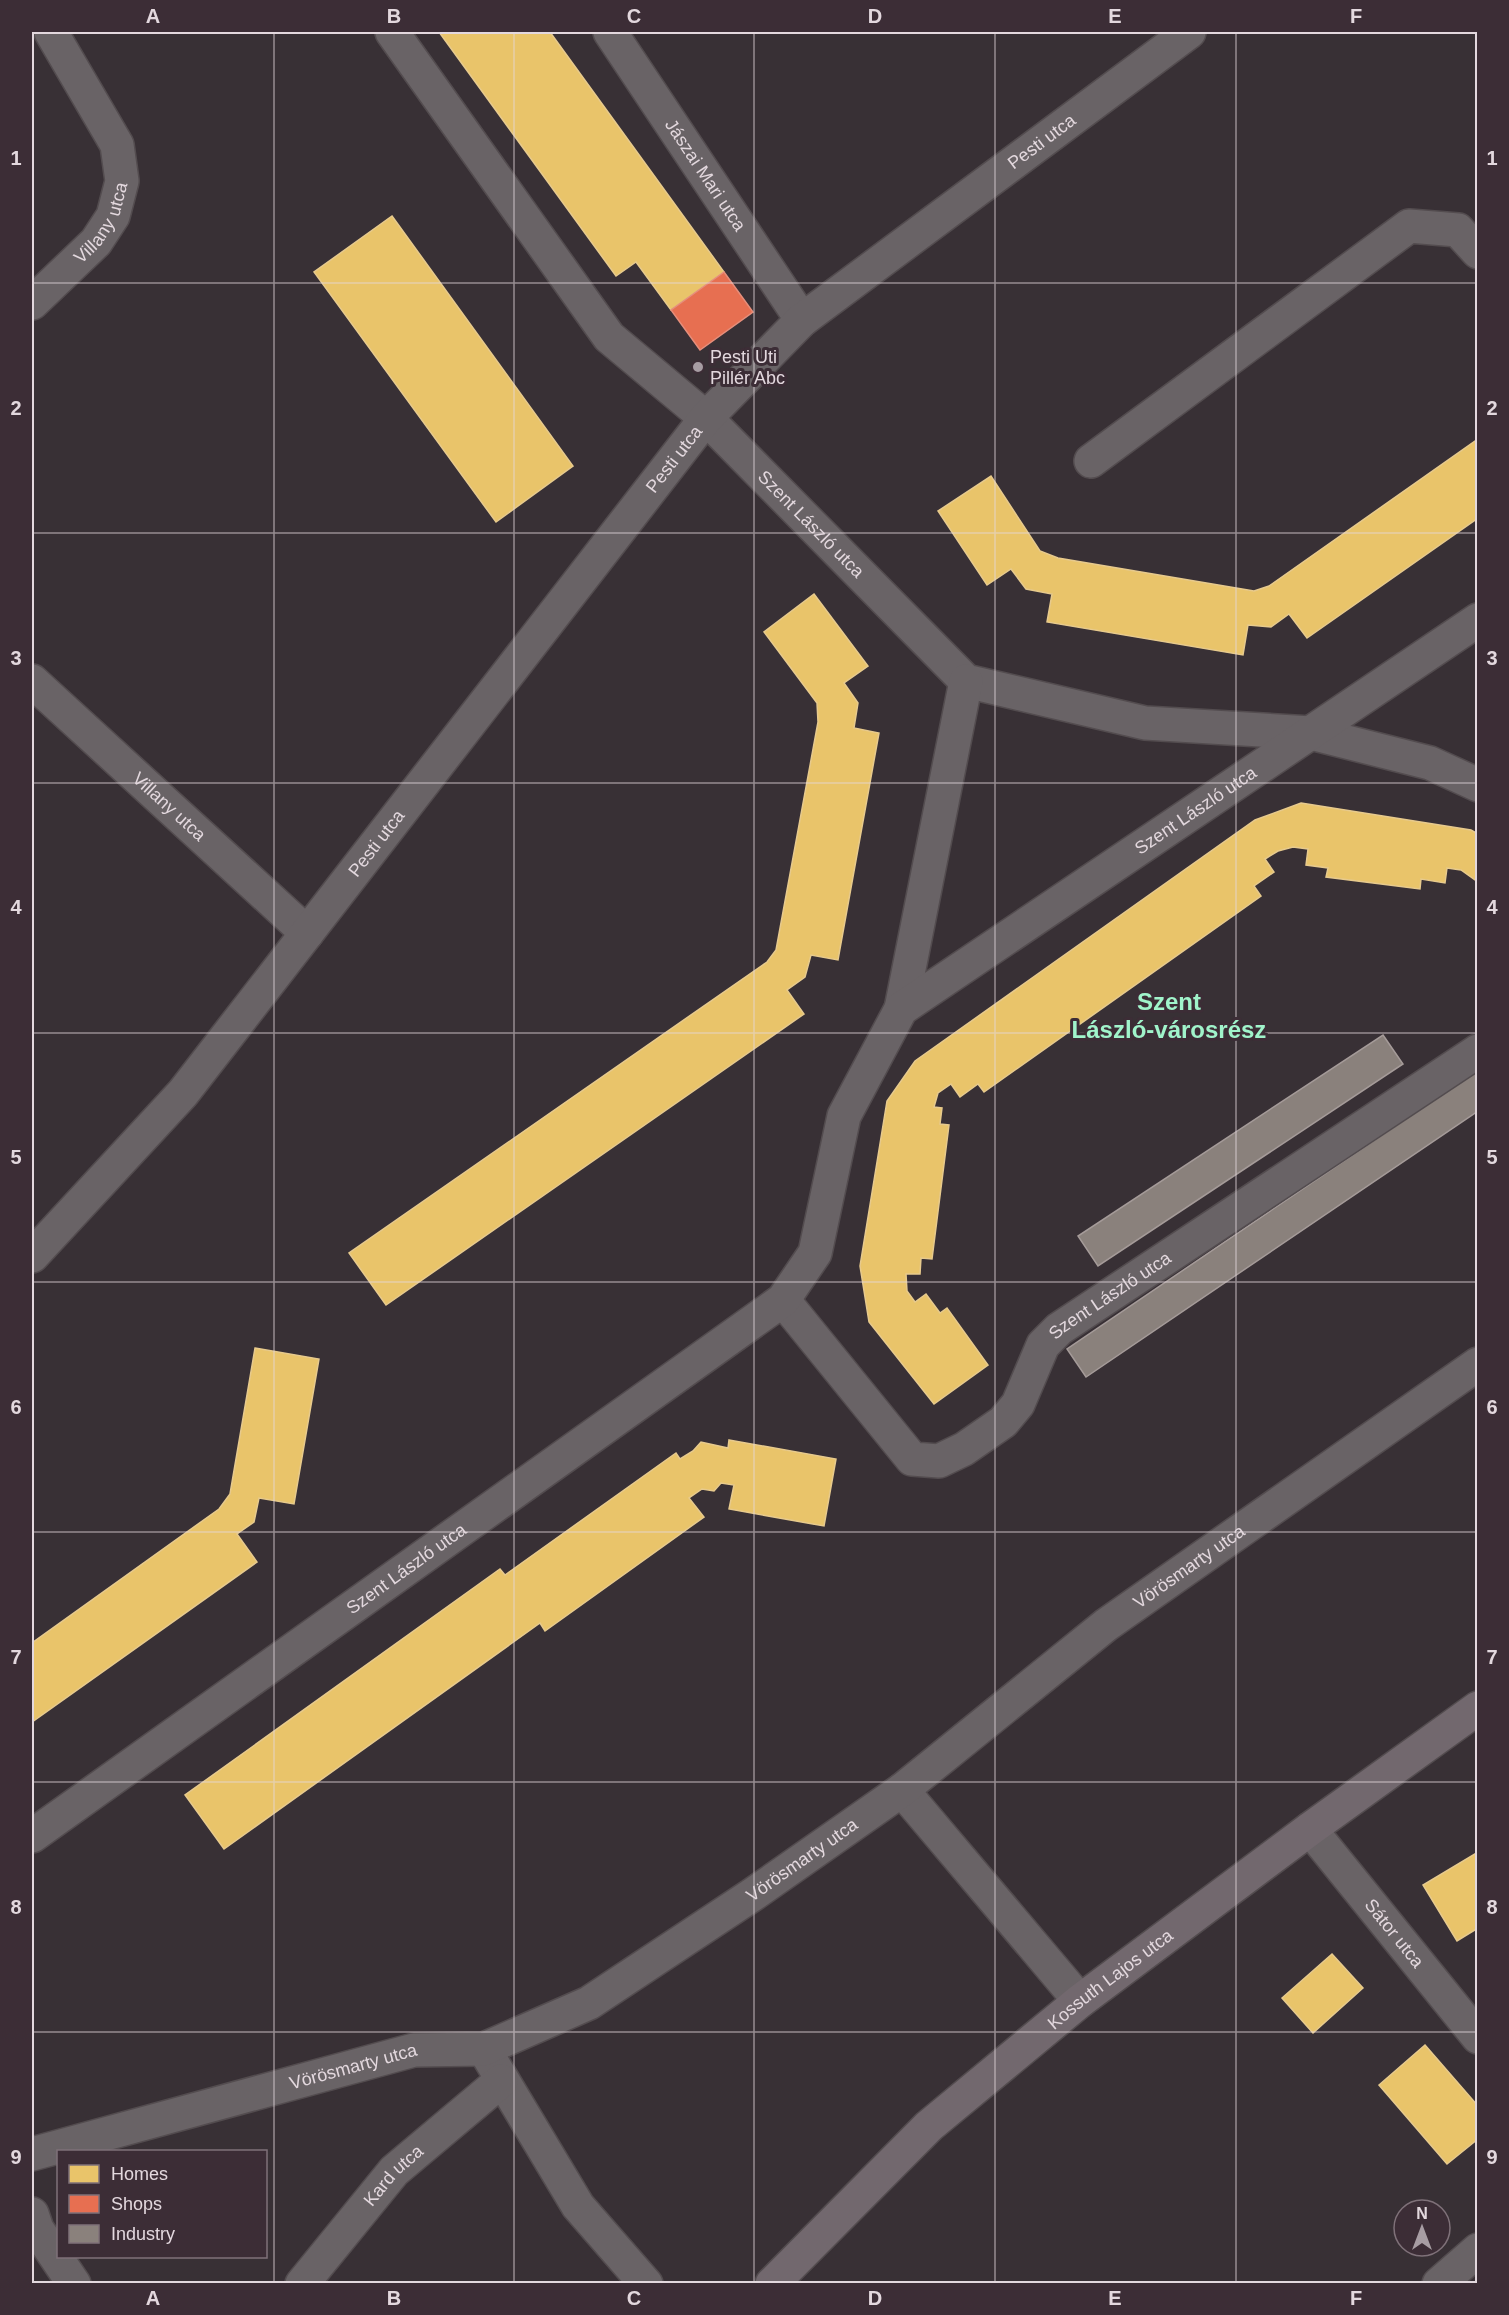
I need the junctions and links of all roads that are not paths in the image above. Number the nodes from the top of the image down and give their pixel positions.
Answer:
1 (51, 32) edge
2 (392, 32) edge
3 (610, 32) edge
4 (1189, 32) edge
5 (1478, 252) edge
6 (32, 303) edge
7 (802, 320) junction
8 (706, 418) junction
9 (1092, 461) dead end
10 (1478, 620) edge
11 (32, 681) edge
12 (966, 681) junction
13 (1311, 733) junction
14 (1478, 785) edge
15 (307, 933) junction
16 (901, 1009) junction
17 (1478, 1051) edge
18 (32, 1256) edge
19 (783, 1300) junction
20 (1478, 1364) edge
21 (1478, 1708) edge
22 (902, 1790) junction
23 (1310, 1829) junction
24 (32, 1836) edge
25 (1080, 2001) junction
26 (1478, 2037) edge
27 (484, 2049) junction
28 (501, 2080) junction
29 (32, 2154) edge
30 (32, 2214) edge
31 (1478, 2250) edge
32 (74, 2283) edge
33 (302, 2283) edge
34 (646, 2283) edge
35 (772, 2283) edge
36 (1439, 2283) edge

1 - 6 street, Villany utca
2 - 8 street, Pesti utca
3 - 7 street, Jászai Mari utca
4 - 7 street, Pesti utca
5 - 9 street
7 - 8 street, Pesti utca
8 - 12 street, Szent László utca
8 - 15 street, Pesti utca
10 - 13 street, Szent László utca
11 - 15 street, Villany utca
12 - 13 street
12 - 16 street, Szent László utca
13 - 14 street
13 - 16 street, Szent László utca
15 - 18 street, Pesti utca
16 - 19 street, Szent László utca
17 - 19 street, Szent László utca
19 - 24 street, Szent László utca
20 - 22 street, Vörösmarty utca
21 - 23 street, Kossuth Lajos utca
22 - 25 street
22 - 27 street, Vörösmarty utca
23 - 25 street, Kossuth Lajos utca
23 - 26 street, Sátor utca
25 - 35 street, Kossuth Lajos utca
27 - 28 street
27 - 29 street, Vörösmarty utca
28 - 33 street, Kard utca
28 - 34 street
30 - 32 street
31 - 36 street

